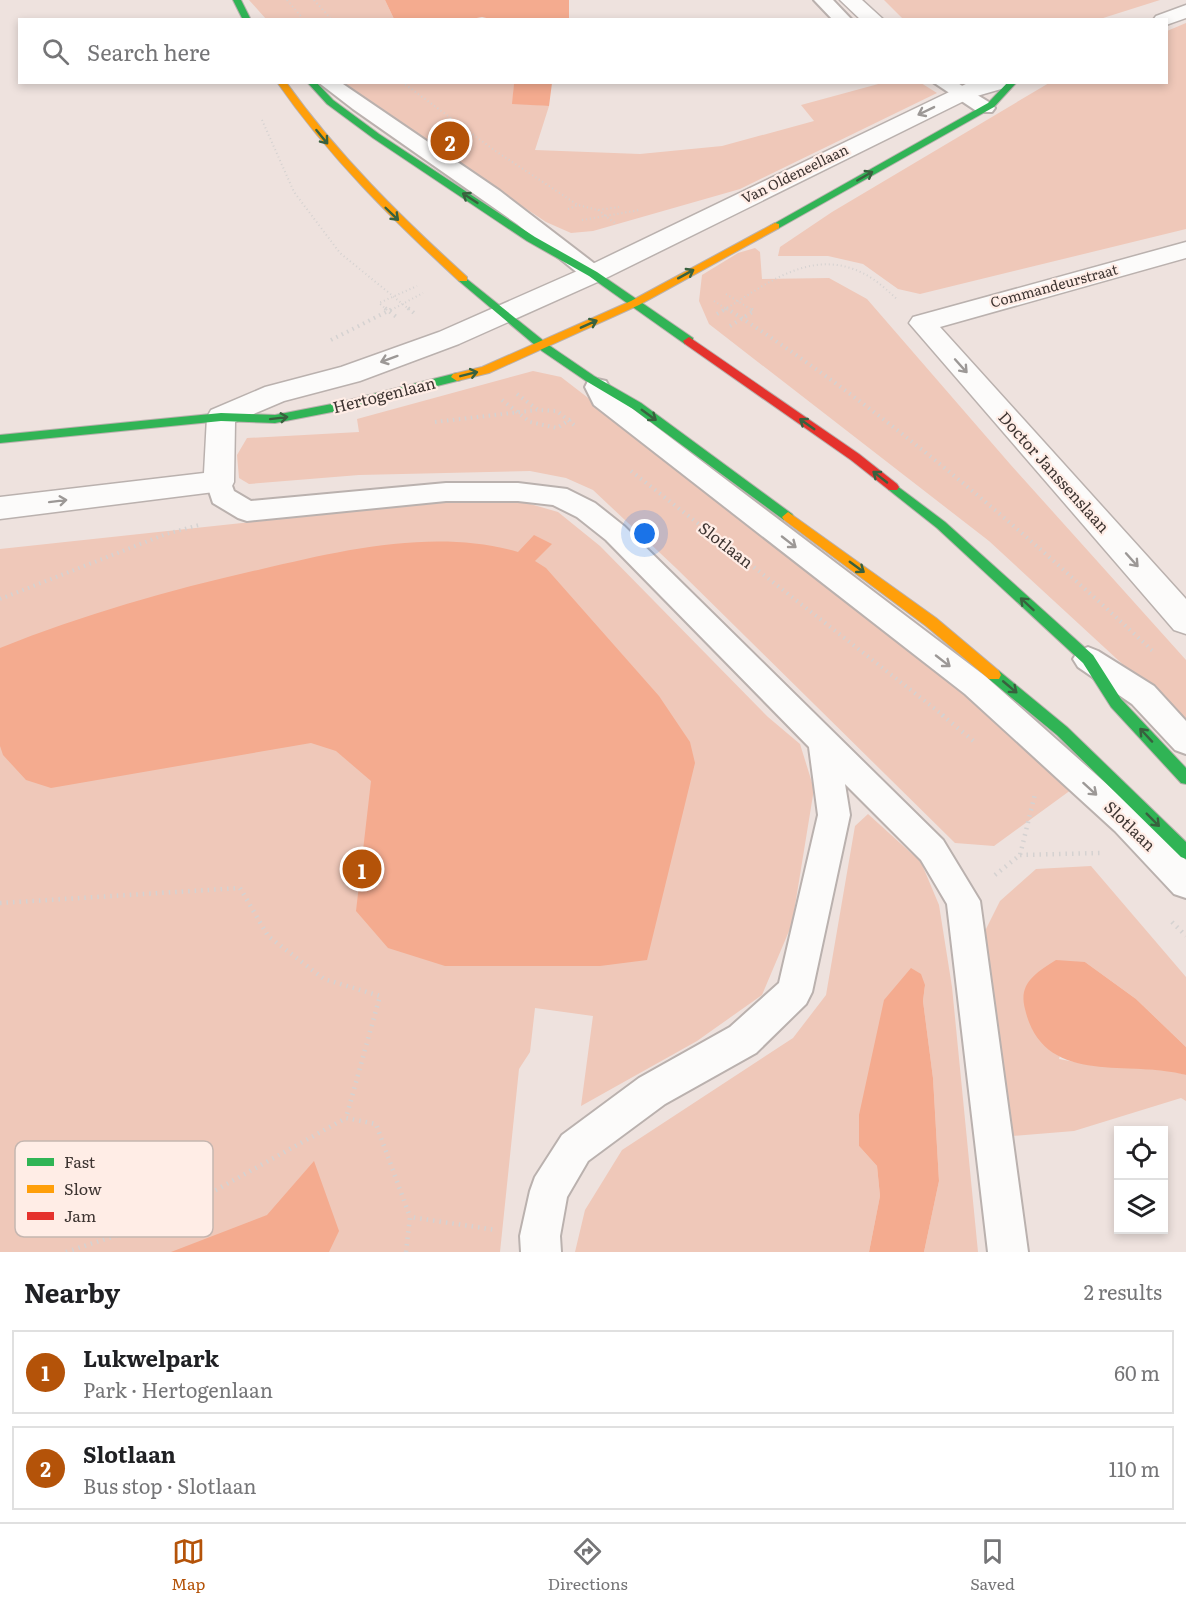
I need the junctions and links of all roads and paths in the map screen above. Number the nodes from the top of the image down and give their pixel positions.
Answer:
1 (287, 0) edge
2 (314, 0) edge
3 (823, 0) edge
4 (850, 0) edge
5 (1186, 11) edge
6 (302, 18) edge
7 (330, 18) edge
8 (841, 18) edge
9 (872, 18) edge
10 (1168, 18) edge
11 (282, 84) edge
12 (313, 84) edge
13 (330, 84) edge
14 (405, 84) edge
15 (991, 84) edge
16 (1011, 84) edge
17 (952, 88) edge
18 (985, 108) junction
19 (261, 118) dead end
20 (619, 207) dead end
21 (1186, 250) edge
22 (593, 274) junction
23 (635, 303) junction
24 (502, 315) junction
25 (922, 323) junction
26 (682, 336) junction
27 (449, 338) junction
28 (542, 344) junction
29 (485, 370) junction
30 (597, 387) junction
31 (221, 417) junction
32 (578, 427) dead end
33 (0, 439) edge
34 (630, 470) dead end
35 (219, 482) junction
36 (0, 508) edge
37 (247, 511) junction
38 (0, 599) edge
39 (1186, 621) edge
40 (1088, 659) junction
41 (1186, 741) edge
42 (824, 742) junction
43 (979, 746) dead end
44 (1186, 778) edge
45 (1030, 789) dead end
46 (1186, 852) edge
47 (1101, 853) dead end
48 (1186, 883) edge
49 (0, 903) edge
50 (346, 1118) junction
51 (213, 1192) edge
52 (410, 1217) junction
53 (112, 1237) edge
54 (541, 1244) edge
55 (66, 1252) edge
56 (406, 1252) edge
57 (1008, 1252) edge

1 - 6 path
2 - 7 path
3 - 8 lane
4 - 9 street
5 - 10 street
11 -> 24 street, Slotlaan
22 -> 12 street
13 - 22 lane
14 - 20 path
15 - 17 street, Van Oldeneellaan
16 - 18 street, Van Oldeneellaan
17 - 18 lane
17 -> 22 street, Van Oldeneellaan
23 -> 18 street, Van Oldeneellaan
19 - 27 path
21 - 25 street, Commandeurstraat
22 - 23 street
22 - 24 street, Van Oldeneellaan
23 - 26 street
28 -> 23 street, Van Oldeneellaan
24 - 27 street, Hertogenlaan
24 - 28 street, Slotlaan
25 - 26 path
25 -> 39 street, Doctor Janssenslaan
40 -> 26 street
27 -> 31 street, Hertogenlaan
28 - 29 street, Hertogenlaan
28 - 30 street, Slotlaan
31 -> 29 street, Hertogenlaan
29 - 32 path
30 -> 46 street, Slotlaan
30 -> 48 lane, Slotlaan
31 - 33 street, Hertogenlaan
31 - 35 street
34 - 43 path, Slotlaan
36 -> 35 street
35 - 37 lane
37 - 38 path
37 - 42 lane
40 - 41 lane
44 -> 40 street
42 - 54 lane
42 - 57 lane
45 - 47 path
49 - 50 path
50 - 51 path
50 - 52 path
52 - 54 path
52 - 56 path
53 - 55 path

